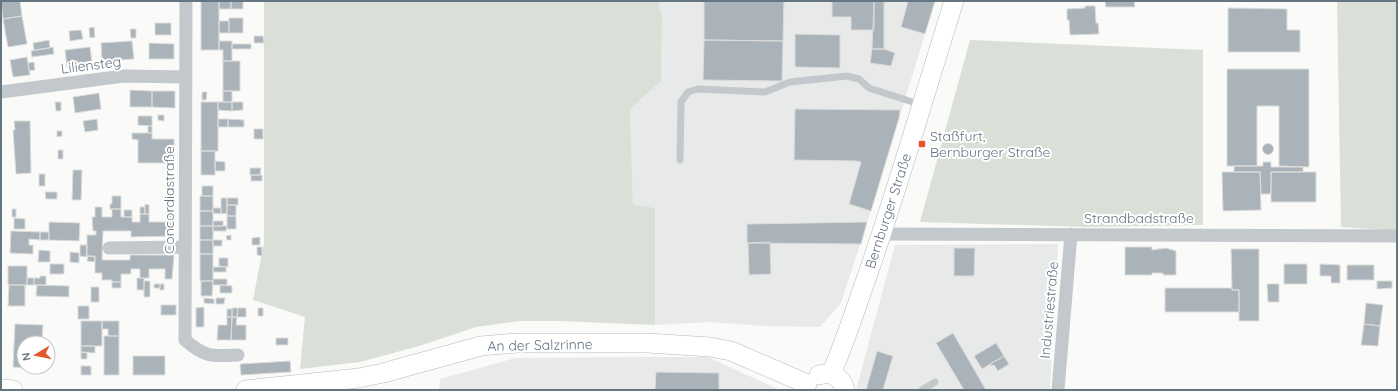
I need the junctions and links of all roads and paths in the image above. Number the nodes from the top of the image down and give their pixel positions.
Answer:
1 (186, 1) edge
2 (954, 1) edge
3 (186, 77) junction
4 (1, 92) edge
5 (923, 105) junction
6 (680, 160) dead end
7 (882, 234) junction
8 (1071, 234) junction
9 (1397, 236) edge
10 (185, 247) junction
11 (109, 248) dead end
12 (238, 355) dead end
13 (831, 374) junction
14 (935, 382) dead end
15 (806, 387) edge
16 (1, 389) edge
17 (13, 390) edge
18 (246, 390) edge
19 (845, 390) edge
20 (922, 390) edge
21 (1058, 390) edge

1 - 3 street, Concordiastraße
2 - 5 main road, Bernburger Straße
3 - 4 street, Liliensteg
3 - 10 street, Concordiastraße
5 - 6 lane
5 - 7 main road, Bernburger Straße
7 - 8 street, Strandbadstraße
7 - 13 main road, Bernburger Straße
8 - 9 street, Strandbadstraße
8 - 21 street, Industriestraße
10 - 11 street
10 - 12 street, Concordiastraße
13 - 15 main road
13 - 19 main road
14 - 20 lane
15 - 18 main road, An der Salzrinne
16 - 17 main road

